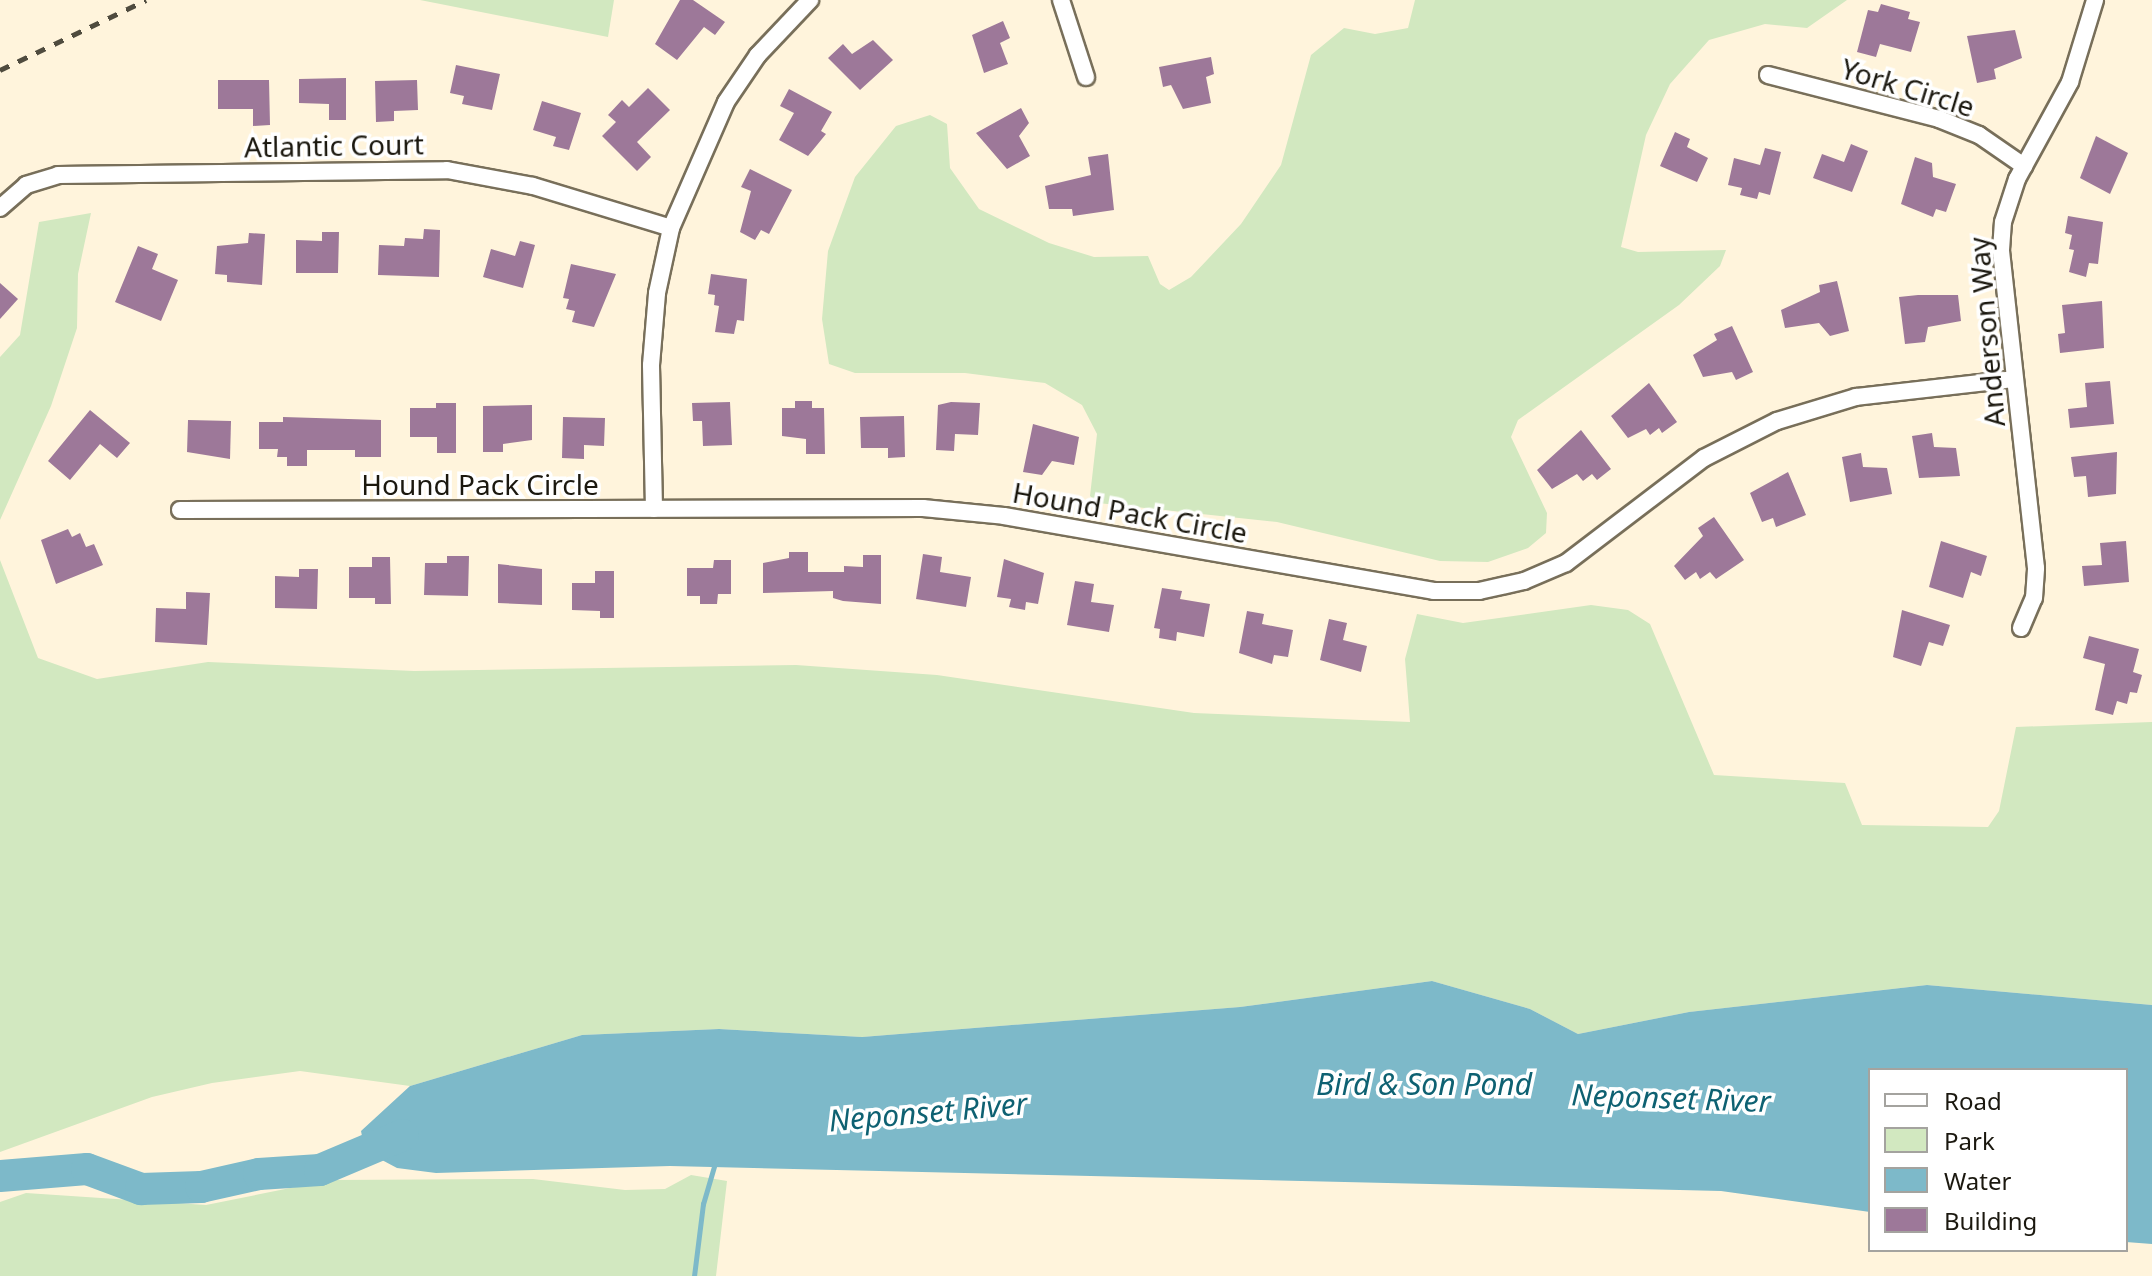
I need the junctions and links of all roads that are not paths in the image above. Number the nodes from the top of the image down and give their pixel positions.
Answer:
1 (810, 0) edge
2 (1061, 0) edge
3 (2095, 0) edge
4 (1768, 75) dead end
5 (1086, 77) dead end
6 (2024, 166) junction
7 (0, 208) edge
8 (671, 228) junction
9 (2014, 379) junction
10 (654, 509) junction
11 (180, 510) dead end
12 (2021, 628) dead end

1 - 8 street
2 - 5 street
3 - 6 street, Anderson Way
4 - 6 street, York Circle
6 - 9 street, Anderson Way
7 - 8 street, Atlantic Court
8 - 10 street
9 - 10 street, Hound Pack Circle
9 - 12 street, Anderson Way
10 - 11 street, Hound Pack Circle

